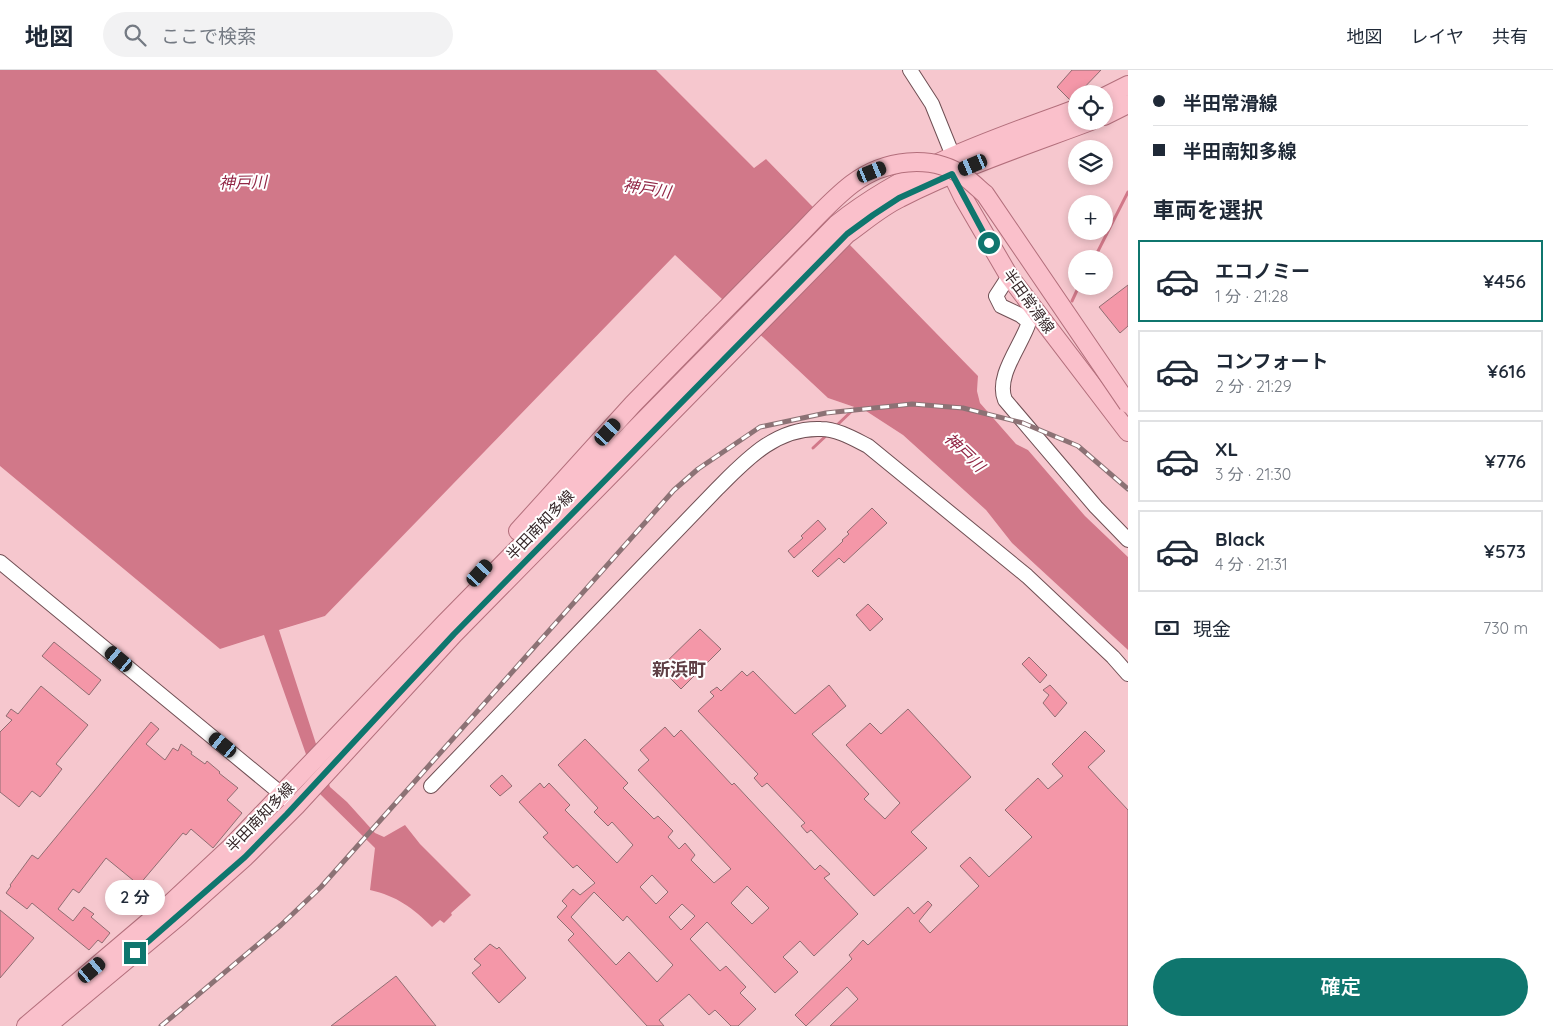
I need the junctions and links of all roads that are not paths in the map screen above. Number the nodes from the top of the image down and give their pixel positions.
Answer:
1 (910, 70) edge
2 (1128, 86) edge
3 (1113, 93) edge
4 (1128, 104) edge
5 (1113, 112) edge
6 (1068, 118) edge
7 (953, 163) junction
8 (1009, 276) junction
9 (732, 340) junction
10 (1128, 404) edge
11 (1128, 419) edge
12 (1128, 432) edge
13 (1128, 540) edge
14 (0, 562) edge
15 (444, 623) junction
16 (1128, 674) edge
17 (336, 750) junction
18 (302, 786) junction
19 (431, 786) dead end
20 (282, 794) junction
21 (296, 806) junction
22 (85, 986) junction
23 (15, 1026) edge
24 (26, 1026) edge
25 (48, 1026) edge
26 (55, 1026) edge

1 - 7 street
2 - 3 main road
4 - 5 main road
6 - 7 main road, 半田南知多線
7 - 8 main road, 半田常滑線
7 - 9 main road, 半田南知多線
7 - 11 main road, 半田常滑線
8 - 12 main road, 半田常滑線
8 - 13 street
9 - 15 main road, 半田南知多線
9 - 17 main road, 半田南知多線
10 - 15 main road, bridge
14 - 20 street
15 - 17 main road, 半田南知多線
16 - 19 street
17 - 18 main road, 半田南知多線
18 - 20 main road, 半田南知多線
18 - 21 main road, 半田南知多線
20 - 21 street
20 - 22 main road, 半田南知多線
21 - 22 main road, 半田南知多線
22 - 23 street
22 - 24 main road, 半田南知多線
22 - 25 main road, 半田南知多線
22 - 26 street

